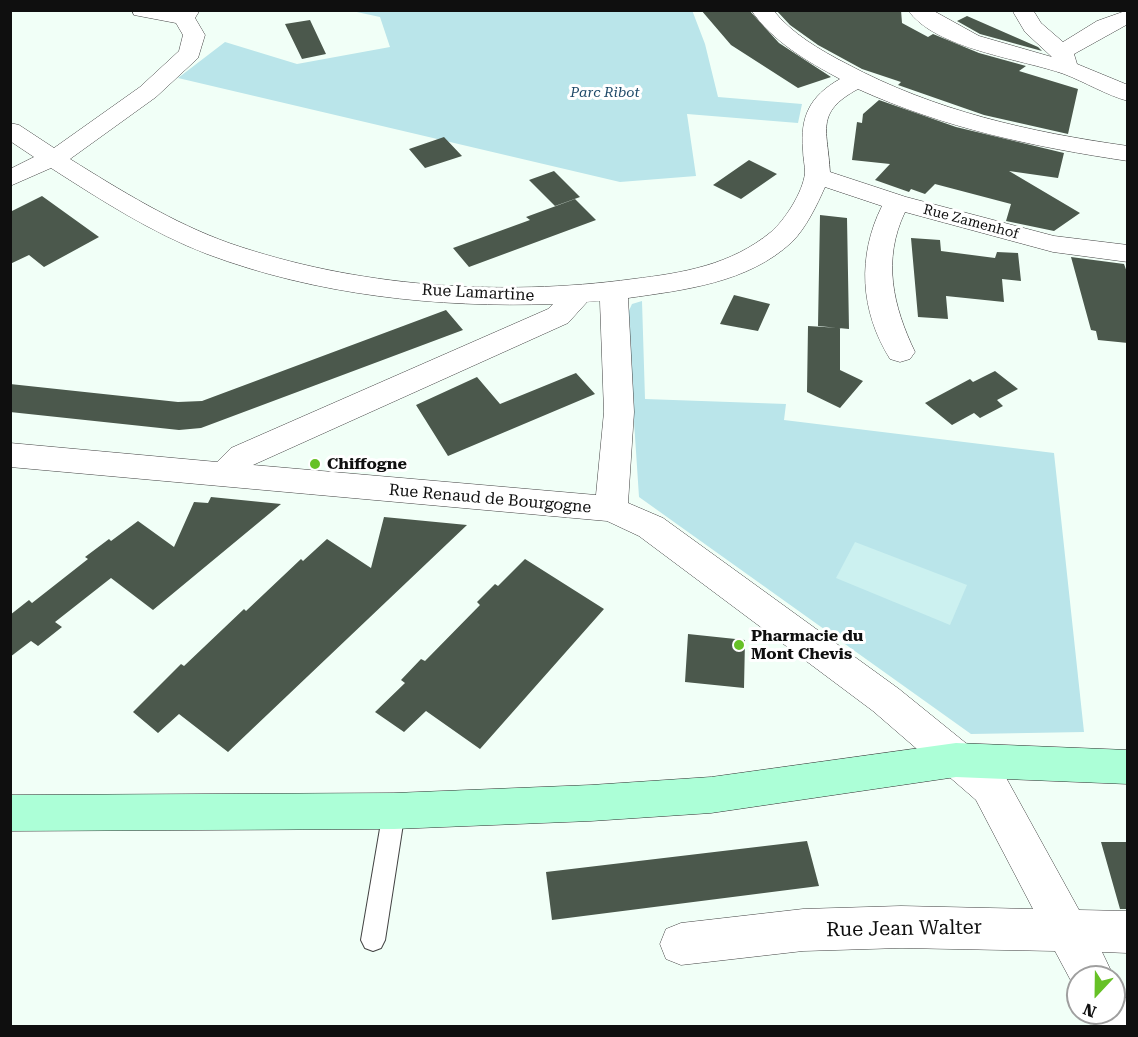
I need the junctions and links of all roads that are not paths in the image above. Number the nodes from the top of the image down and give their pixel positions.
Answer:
1 (142, 10) edge
2 (761, 10) edge
3 (918, 10) edge
4 (1022, 10) edge
5 (187, 14) edge
6 (1128, 16) edge
7 (1064, 60) junction
8 (856, 80) junction
9 (1128, 94) edge
10 (10, 130) edge
11 (1128, 154) edge
12 (54, 160) junction
13 (817, 176) junction
14 (10, 179) edge
15 (897, 202) junction
16 (1128, 254) edge
17 (614, 293) junction
18 (576, 297) junction
19 (900, 352) dead end
20 (10, 455) edge
21 (224, 475) junction
22 (611, 510) junction
23 (956, 760) junction
24 (1128, 767) edge
25 (394, 811) junction
26 (10, 813) edge
27 (1066, 928) junction
28 (1128, 932) edge
29 (373, 940) dead end
30 (681, 944) dead end
31 (1086, 965) edge

1 - 5 street
2 - 8 street
3 - 7 street
4 - 7 street
5 - 12 street
6 - 7 street
7 - 9 street
8 - 11 street
8 - 13 street
10 - 12 street, Rue Lamartine
12 - 14 street
12 - 18 street, Rue Lamartine
13 - 15 street, Rue Zamenhof
13 - 17 street, Rue Lamartine
15 - 16 street, Rue Zamenhof
15 - 19 street
17 - 18 street, Rue Lamartine
17 - 22 street, Rue Renaud de Bourgogne
18 - 21 street
20 - 21 street, Rue Renaud de Bourgogne
21 - 22 street, Rue Renaud de Bourgogne
22 - 23 street
23 - 24 street
23 - 25 street
23 - 27 street
25 - 26 street
25 - 29 lane
27 - 28 street, Rue Jean Walter
27 - 30 street, Rue Jean Walter
27 - 31 street

